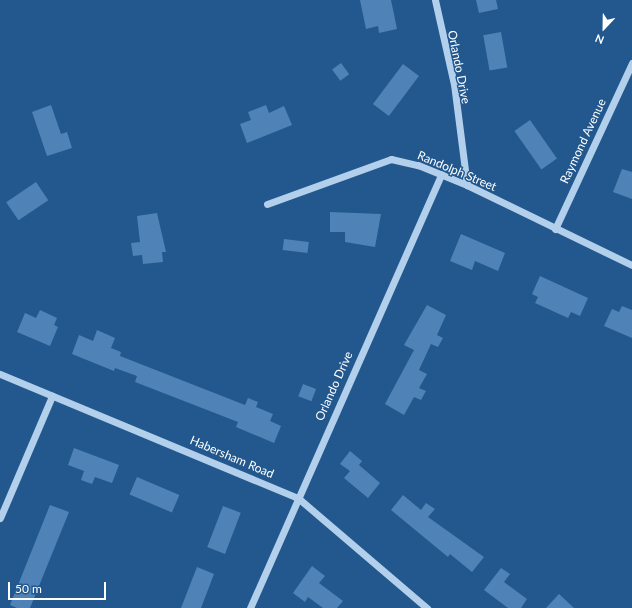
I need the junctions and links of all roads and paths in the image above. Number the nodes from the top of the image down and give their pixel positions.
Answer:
1 (434, 0) edge
2 (632, 63) edge
3 (441, 174) junction
4 (467, 185) junction
5 (267, 204) dead end
6 (555, 229) junction
7 (632, 265) edge
8 (0, 374) edge
9 (52, 396) junction
10 (298, 498) junction
11 (0, 518) edge
12 (250, 608) edge
13 (427, 608) edge

1 - 4 street, Orlando Drive
2 - 6 street, Raymond Avenue
3 - 4 street, Randolph Street
3 - 5 street, Randolph Street
3 - 10 street, Orlando Drive
4 - 6 street, Randolph Street
6 - 7 street, Randolph Street
8 - 9 street, Habersham Road
9 - 10 street, Habersham Road
9 - 11 street
10 - 12 street, Orlando Drive
10 - 13 street, Habersham Road

